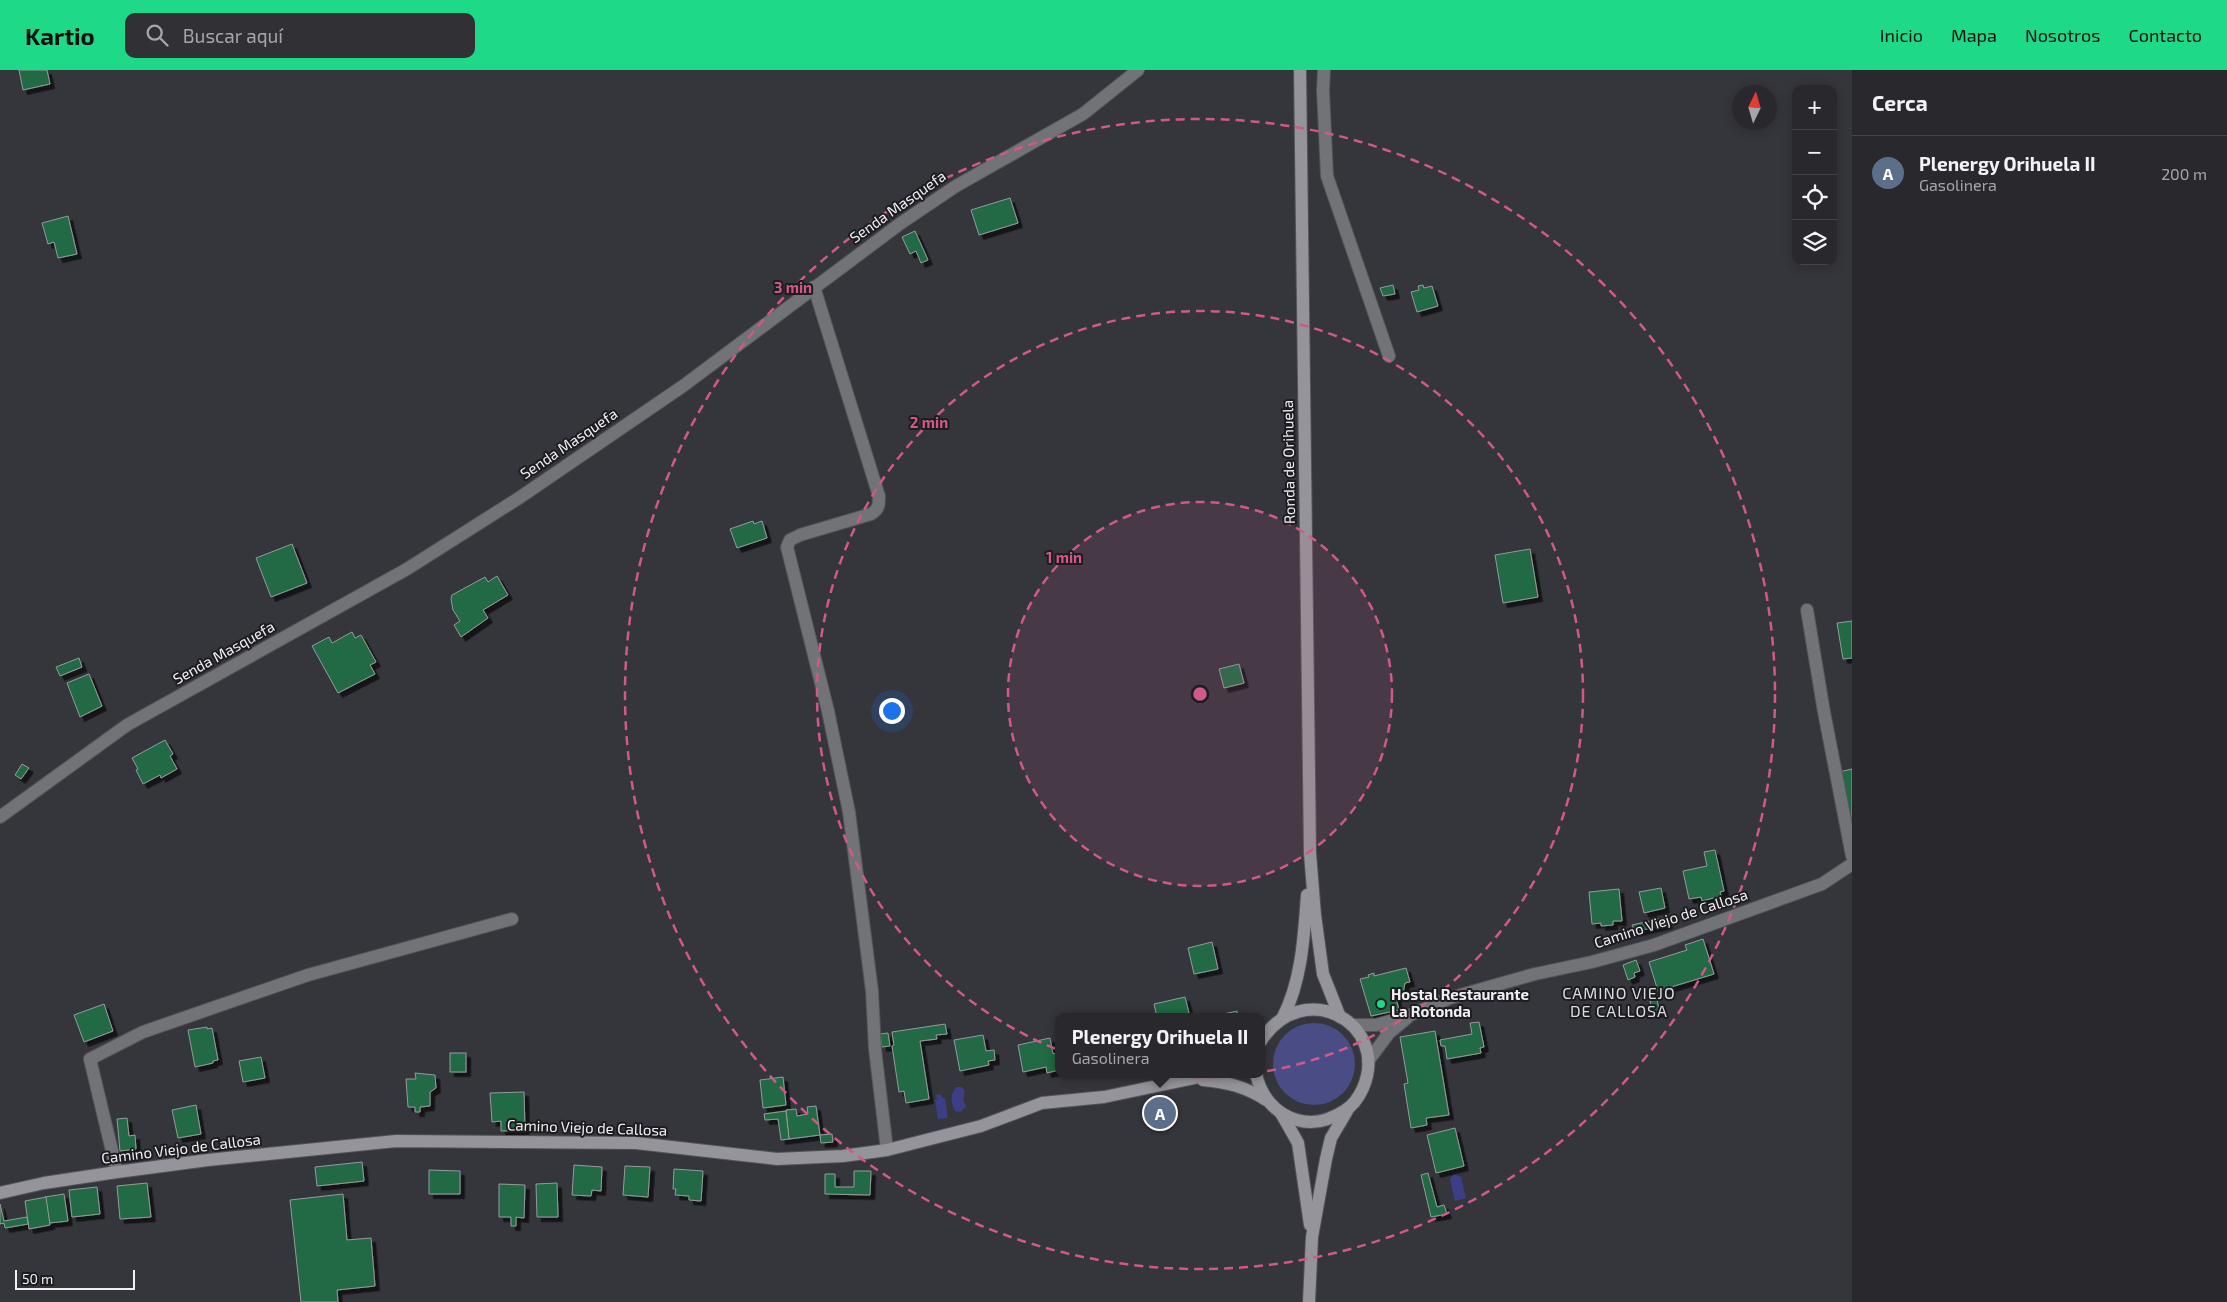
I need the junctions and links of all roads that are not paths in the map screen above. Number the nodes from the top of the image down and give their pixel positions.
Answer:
1 (1138, 70) edge
2 (1300, 70) edge
3 (1324, 70) edge
4 (814, 287) junction
5 (1389, 356) dead end
6 (1806, 610) dead end
7 (0, 817) edge
8 (1310, 852) junction
9 (1852, 856) edge
10 (1852, 864) edge
11 (512, 919) dead end
12 (1408, 1016) junction
13 (1283, 1017) junction
14 (1340, 1017) junction
15 (1352, 1025) junction
16 (1265, 1034) edge
17 (1368, 1060) junction
18 (1200, 1078) edge
19 (1257, 1078) edge
20 (1196, 1079) junction
21 (1268, 1101) junction
22 (1348, 1109) junction
23 (1281, 1113) junction
24 (887, 1150) junction
25 (117, 1172) junction
26 (0, 1193) edge
27 (1312, 1237) junction
28 (1308, 1302) edge

1 - 4 street, Senda Masquefa
2 - 8 main road, Ronda de Orihuela
3 - 5 street
4 - 7 street, Senda Masquefa
4 - 24 street
6 - 9 street
8 - 13 main road, Ronda de Orihuela
8 - 14 main road, Ronda de Orihuela
10 - 12 street, Camino Viejo de Callosa
11 - 25 street
12 - 15 street
12 - 17 street
13 - 14 main road, Ronda de Orihuela
13 - 16 main road, Ronda de Orihuela
14 - 15 main road, Ronda de Orihuela
15 - 17 main road, Ronda de Orihuela
17 - 22 main road, Ronda de Orihuela
18 - 20 main road
19 - 21 main road, Ronda de Orihuela
20 - 21 main road
20 - 24 main road, Camino Viejo de Callosa
21 - 23 main road, Ronda de Orihuela
22 - 23 main road, Ronda de Orihuela
22 - 27 main road, Ronda de Orihuela
23 - 27 main road, Ronda de Orihuela
24 - 25 main road, Camino Viejo de Callosa
25 - 26 main road, Camino Viejo de Callosa
27 - 28 main road, Ronda de Orihuela

